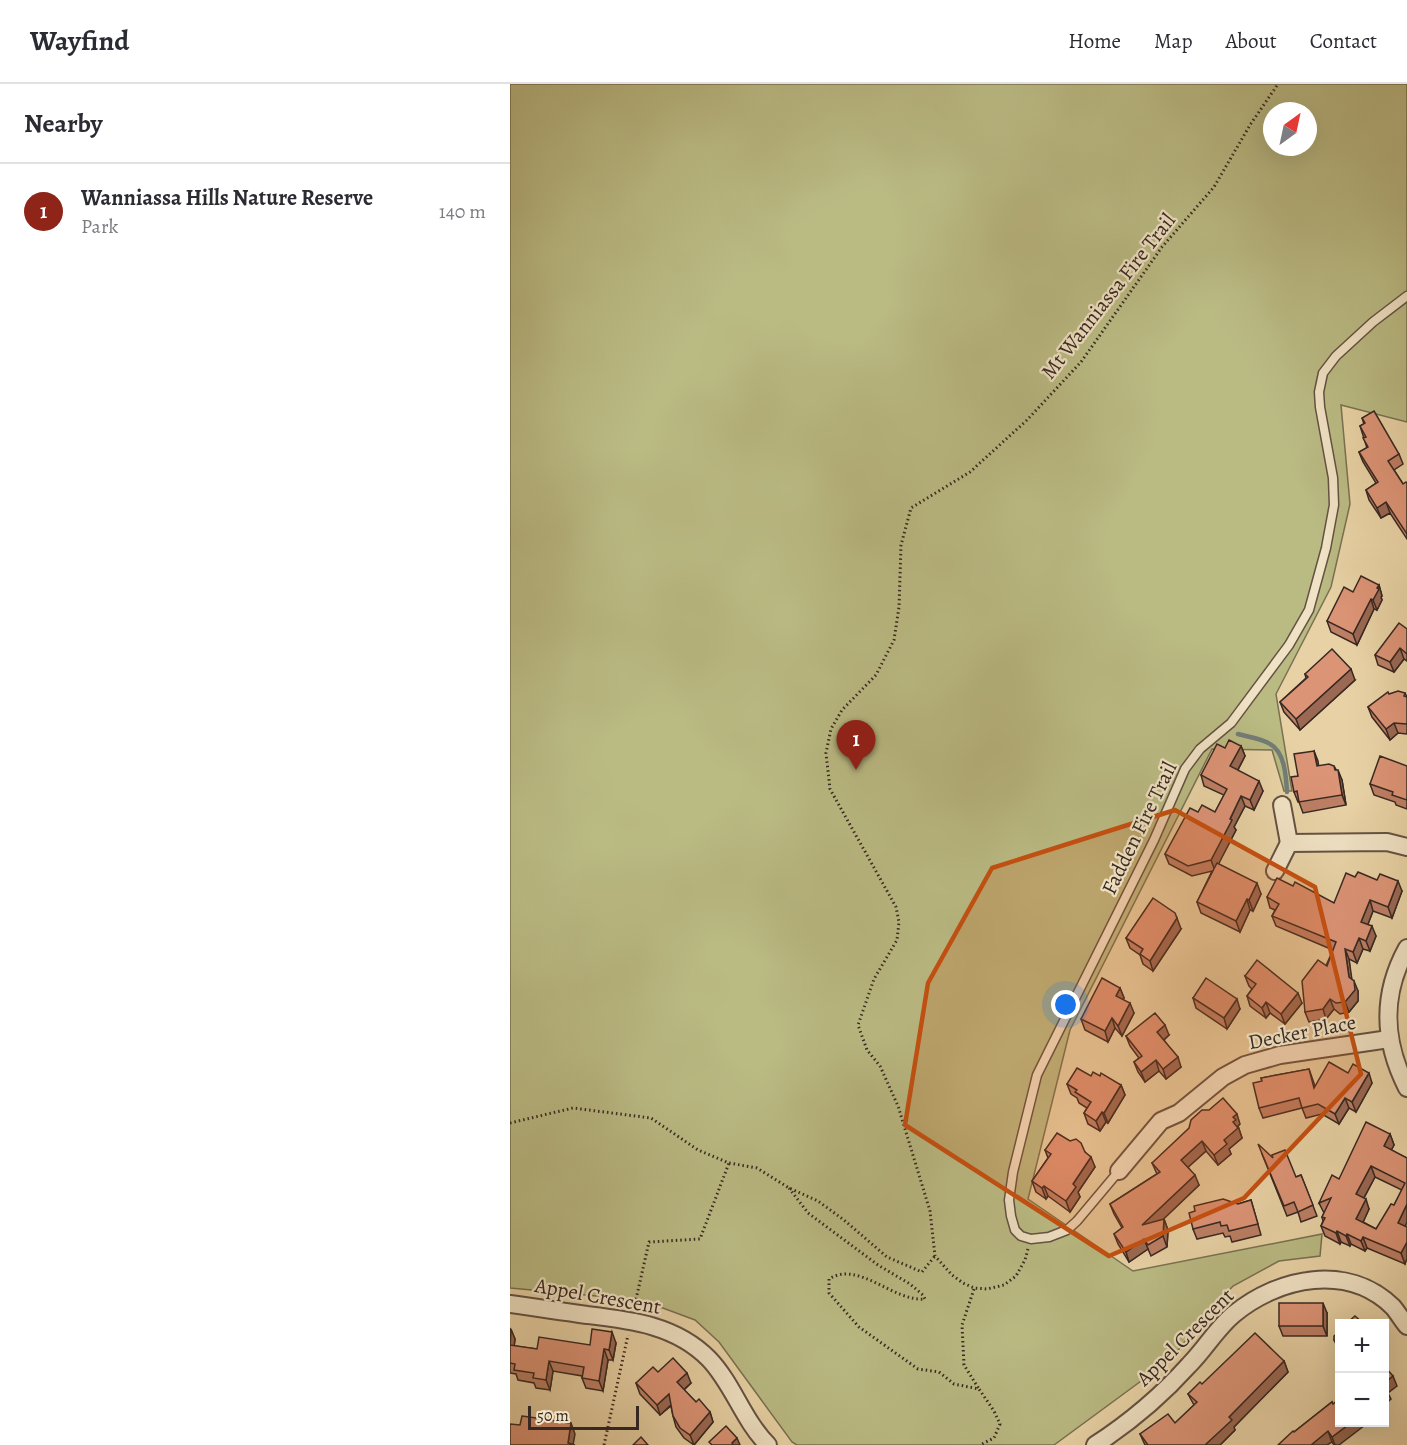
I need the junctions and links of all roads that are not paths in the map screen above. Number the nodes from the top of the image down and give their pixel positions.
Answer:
1 (1407, 296) edge
2 (1282, 805) dead end
3 (1289, 843) junction
4 (1407, 847) edge
5 (1275, 871) dead end
6 (1407, 948) edge
7 (1389, 1039) junction
8 (1407, 1088) edge
9 (1119, 1171) joint
10 (510, 1304) edge
11 (1407, 1326) edge
12 (768, 1445) edge
13 (1095, 1445) edge

1 - 9 lane, Fadden Fire Trail
2 - 3 street
3 - 4 street
3 - 5 street
6 - 7 street
7 - 8 street
7 - 9 street, Decker Place
10 - 12 street, Appel Crescent
11 - 13 street, Appel Crescent

